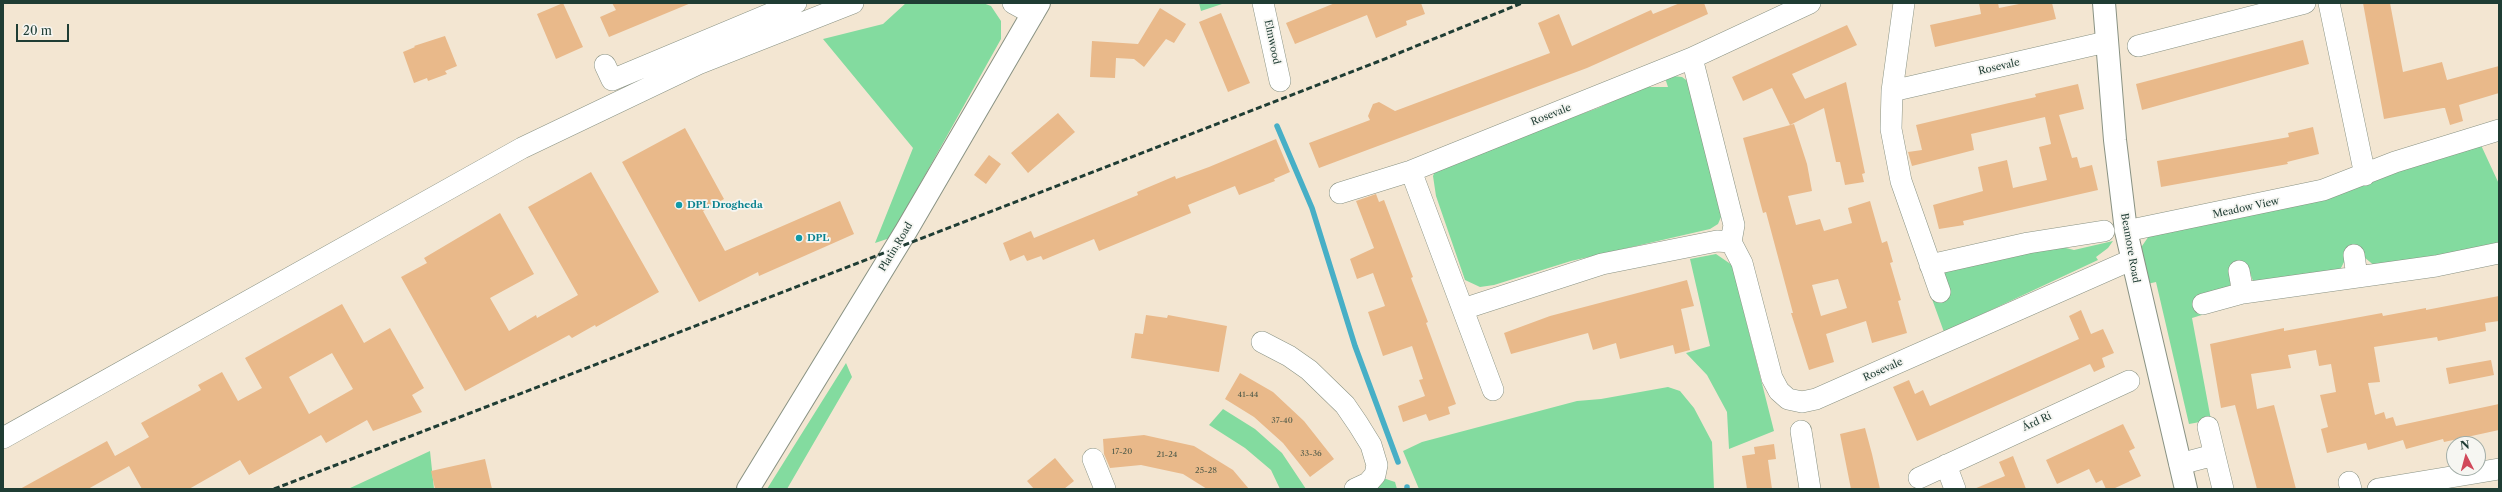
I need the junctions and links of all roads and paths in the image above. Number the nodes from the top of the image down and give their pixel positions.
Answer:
1 (796, 3) edge
2 (853, 3) edge
3 (1014, 3) edge
4 (1263, 3) edge
5 (1810, 3) edge
6 (1904, 3) edge
7 (2104, 3) edge
8 (2305, 3) edge
9 (2329, 3) edge
10 (826, 7) edge
11 (1036, 8) edge
12 (2106, 42) junction
13 (2138, 46) dead end
14 (1692, 58) junction
15 (604, 65) dead end
16 (1280, 81) dead end
17 (1892, 91) junction
18 (2499, 130) edge
19 (1411, 171) junction
20 (2365, 175) junction
21 (1340, 193) dead end
22 (2104, 231) dead end
23 (2126, 231) junction
24 (1731, 242) junction
25 (2499, 253) edge
26 (2354, 255) dead end
27 (2131, 260) junction
28 (1930, 265) junction
29 (2239, 271) dead end
30 (2357, 277) junction
31 (1940, 292) dead end
32 (2243, 293) junction
33 (2203, 304) dead end
34 (1463, 309) junction
35 (1262, 342) dead end
36 (2129, 381) dead end
37 (1493, 390) dead end
38 (2208, 427) dead end
39 (1801, 431) dead end
40 (3, 438) edge
41 (2214, 456) junction
42 (1093, 459) dead end
43 (2180, 464) junction
44 (1946, 465) junction
45 (2499, 469) edge
46 (1919, 478) dead end
47 (748, 489) edge
48 (1105, 489) edge
49 (1355, 489) edge
50 (1810, 489) edge
51 (1956, 489) edge
52 (2186, 489) edge
53 (2222, 489) edge
54 (2378, 489) edge

1 - 15 street
2 - 10 street
3 - 11 street
4 - 16 street, Elmwood
5 - 14 street, Rosevale
6 - 17 street
7 - 12 main road, Beamore Road
8 - 13 street
9 - 20 street
10 - 40 street
11 - 47 main road, Platin Road
12 - 17 street, Rosevale
12 - 23 main road, Beamore Road
14 - 19 street, Rosevale
14 - 24 street
17 - 28 street
18 - 20 street, Meadow View
19 - 21 street, Rosevale
19 - 34 street
20 - 23 street, Meadow View
22 - 28 street
23 - 27 main road, Beamore Road
24 - 27 street, Rosevale
24 - 34 street
25 - 30 street
26 - 30 street
27 - 43 main road, Beamore Road
28 - 31 street
29 - 32 street
30 - 32 street
32 - 33 street
34 - 37 street
35 - 49 street
36 - 44 street, Árd Rí
38 - 41 street
39 - 50 street
41 - 43 street
41 - 53 street
42 - 48 street
43 - 52 main road, Beamore Road
44 - 46 street, Árd Rí
44 - 51 street
45 - 54 street

